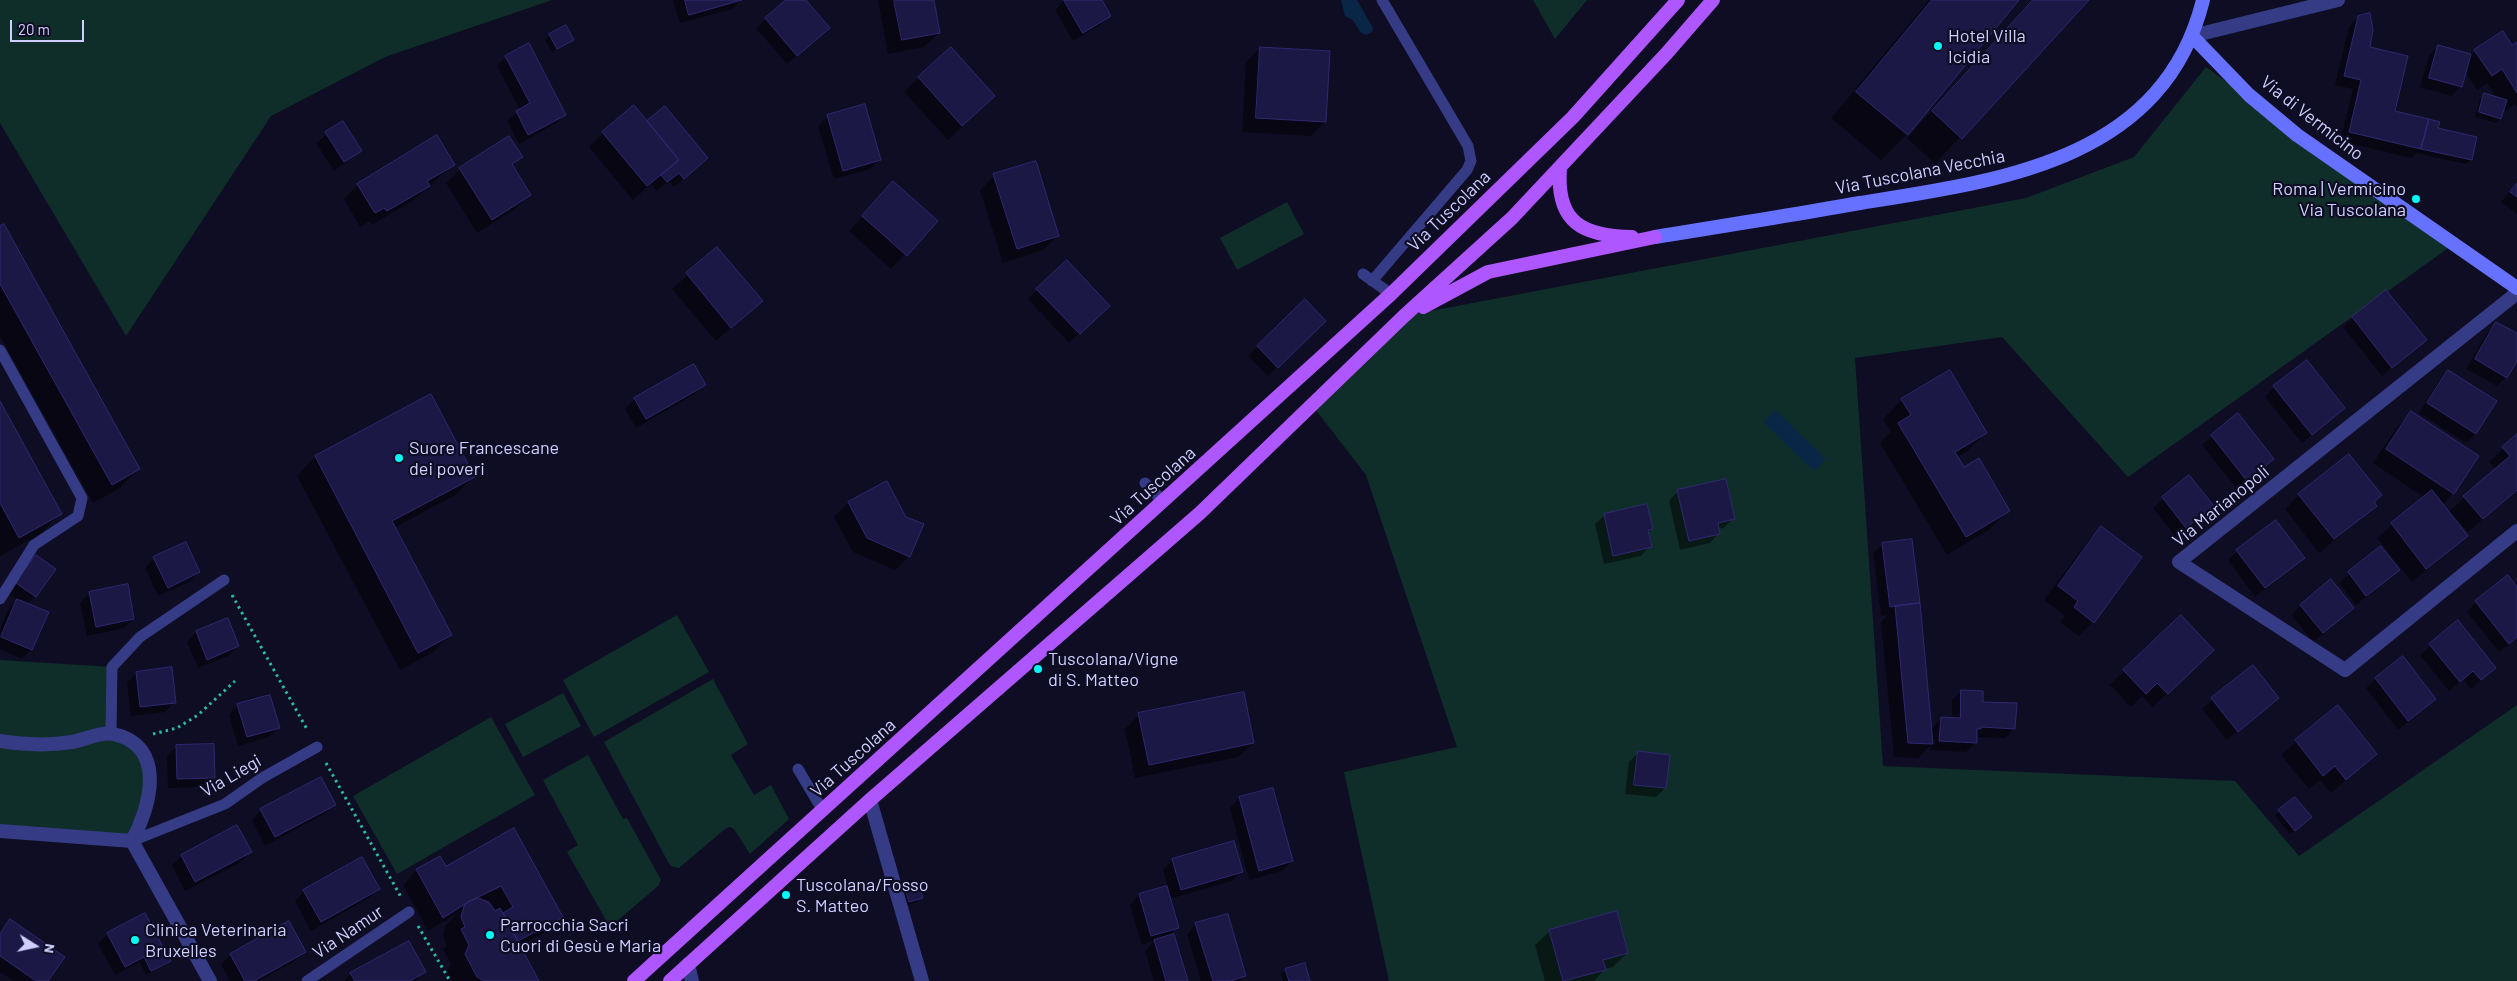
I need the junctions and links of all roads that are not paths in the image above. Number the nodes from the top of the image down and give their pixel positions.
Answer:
1 (1382, 0) edge
2 (1678, 0) edge
3 (1713, 0) edge
4 (2204, 0) edge
5 (2338, 0) edge
6 (2192, 36) junction
7 (1560, 169) junction
8 (1655, 237) junction
9 (2517, 288) edge
10 (2517, 293) edge
11 (1391, 294) junction
12 (1404, 316) junction
13 (0, 350) edge
14 (1145, 483) dead end
15 (1163, 502) junction
16 (2517, 531) edge
17 (224, 580) road end
18 (0, 597) edge
19 (111, 733) junction
20 (0, 741) edge
21 (317, 747) road end
22 (798, 769) dead end
23 (870, 800) junction
24 (823, 811) junction
25 (0, 831) edge
26 (132, 841) junction
27 (409, 912) road end
28 (688, 964) junction
29 (210, 981) edge
30 (307, 981) edge
31 (634, 981) edge
32 (670, 981) edge
33 (692, 981) edge
34 (922, 981) edge

1 - 11 lane
2 - 11 main road, Via Tuscolana
3 - 7 main road
4 - 6 main road, Via Tuscolana Vecchia
5 - 6 street
6 - 8 main road, Via Tuscolana Vecchia
6 - 9 main road, Via di Vermicino
7 - 8 main road
7 - 12 main road
8 - 12 main road
10 - 16 street, Via Marianopoli
11 - 15 main road, Via Tuscolana
12 - 23 main road
13 - 18 lane
14 - 15 lane
15 - 24 main road, Via Tuscolana
17 - 19 lane
19 - 20 street
19 - 26 street
21 - 26 lane, Via Liegi
22 - 24 lane
23 - 28 main road
23 - 34 street
24 - 31 main road, Via Tuscolana
25 - 26 street
26 - 29 street
27 - 30 lane, Via Namur
28 - 32 main road
28 - 33 street

